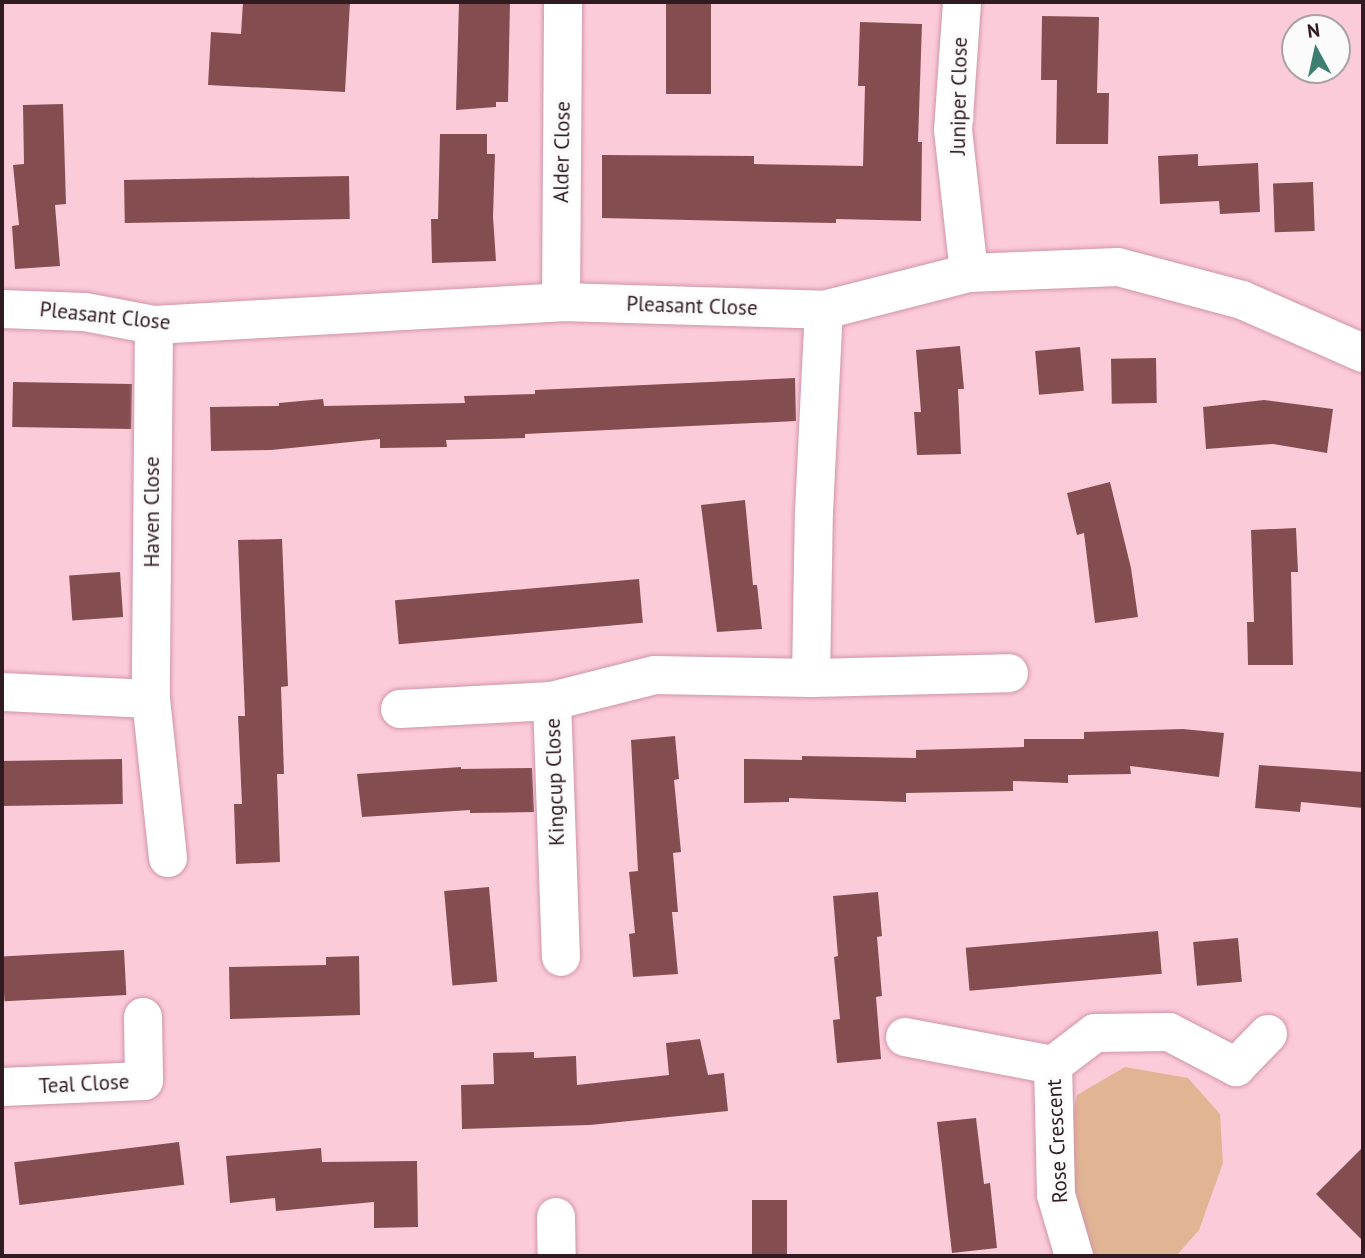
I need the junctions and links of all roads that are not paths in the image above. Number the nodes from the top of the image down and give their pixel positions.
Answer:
1 (564, 2) edge
2 (962, 2) edge
3 (969, 273) junction
4 (561, 302) junction
5 (2, 309) edge
6 (824, 310) junction
7 (154, 325) junction
8 (1363, 353) edge
9 (1009, 673) dead end
10 (811, 678) junction
11 (2, 692) edge
12 (150, 699) junction
13 (552, 701) junction
14 (400, 709) dead end
15 (168, 858) dead end
16 (561, 957) dead end
17 (143, 1017) dead end
18 (1268, 1034) dead end
19 (905, 1037) dead end
20 (1053, 1065) junction
21 (2, 1087) edge
22 (556, 1217) dead end
23 (557, 1256) edge
24 (1074, 1256) edge

1 - 4 street, Alder Close
2 - 3 street, Juniper Close
3 - 6 street, Pleasant Close
3 - 8 street, Pleasant Close
4 - 6 street, Pleasant Close
4 - 7 street, Pleasant Close
5 - 7 street, Pleasant Close
6 - 10 street
7 - 12 street, Haven Close
9 - 10 street, Kingcup Close
10 - 13 street, Kingcup Close
11 - 12 street
12 - 15 street, Haven Close
13 - 14 street
13 - 16 street, Kingcup Close
17 - 21 street, Teal Close
18 - 20 street, Rose Crescent
19 - 20 street, Rose Crescent
20 - 24 street, Rose Crescent
22 - 23 street

